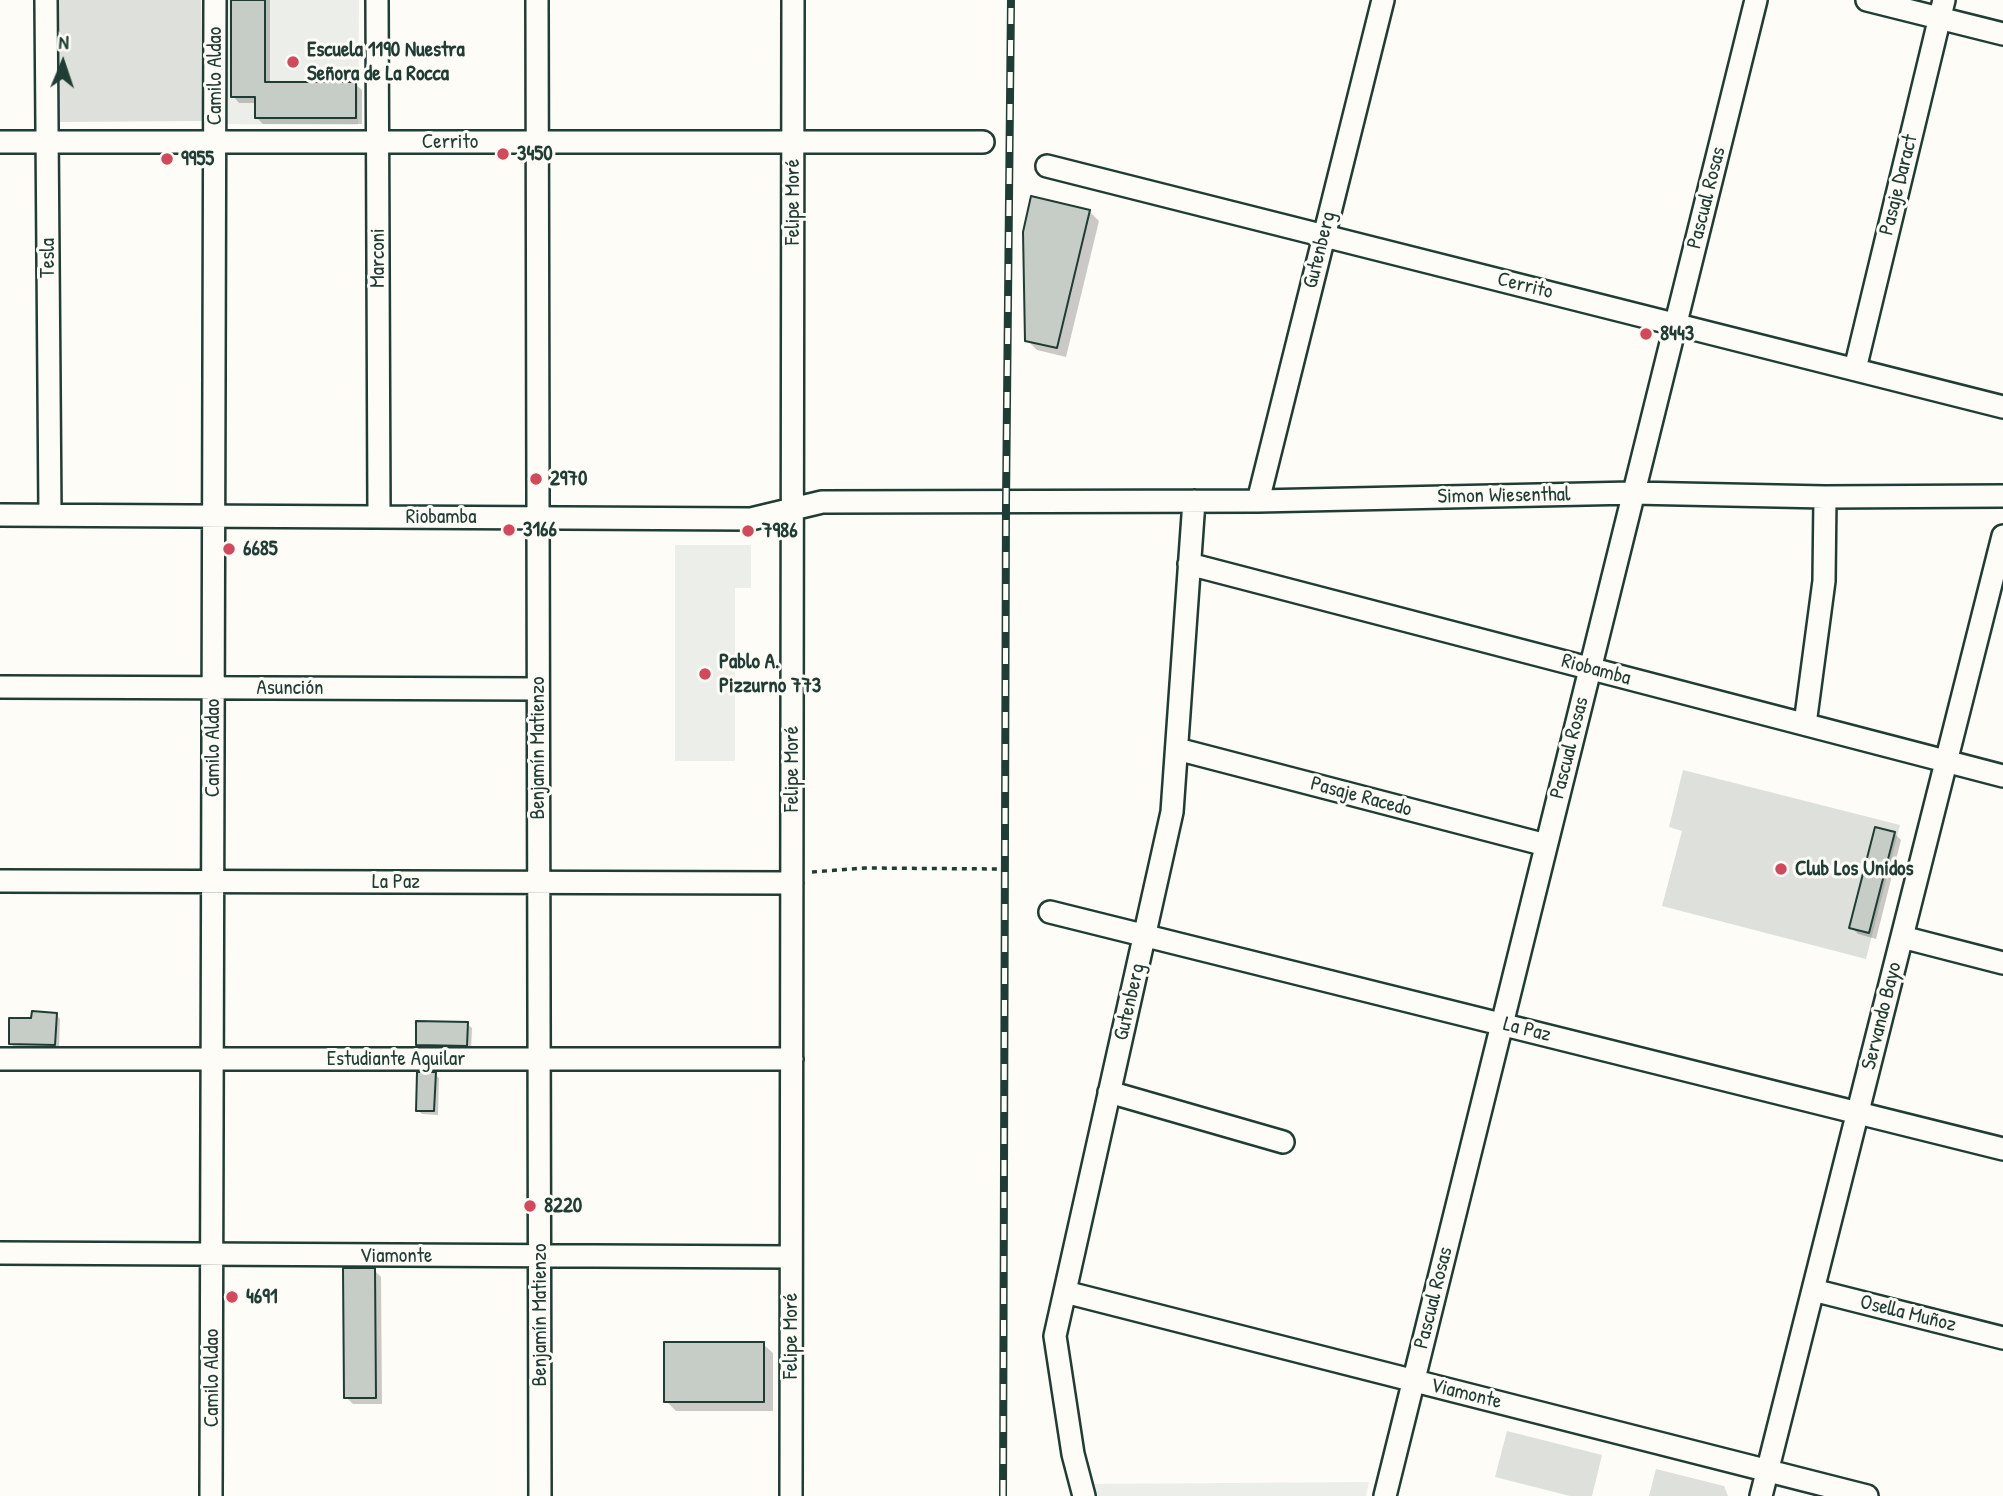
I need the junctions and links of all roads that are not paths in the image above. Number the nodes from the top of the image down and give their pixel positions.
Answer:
1 (46, 0) edge
2 (215, 0) edge
3 (377, 0) edge
4 (537, 0) edge
5 (793, 0) edge
6 (1383, 0) edge
7 (1756, 0) edge
8 (1867, 0) edge
9 (1941, 9) edge
10 (2003, 34) edge
11 (0, 142) edge
12 (47, 142) junction
13 (378, 142) junction
14 (793, 142) junction
15 (983, 142) dead end
16 (215, 143) junction
17 (537, 143) junction
18 (1047, 166) dead end
19 (1324, 236) junction
20 (1675, 324) junction
21 (1855, 369) junction
22 (2003, 407) edge
23 (1633, 493) junction
24 (2003, 496) edge
25 (1825, 497) junction
26 (1194, 501) junction
27 (1258, 501) junction
28 (1006, 502) joint
29 (792, 508) junction
30 (0, 515) edge
31 (50, 515) junction
32 (213, 516) junction
33 (379, 517) junction
34 (538, 518) junction
35 (2003, 536) edge
36 (1189, 564) junction
37 (1590, 668) junction
38 (0, 687) edge
39 (213, 688) junction
40 (538, 689) junction
41 (1805, 724) junction
42 (1177, 749) junction
43 (1946, 761) junction
44 (2003, 776) edge
45 (1546, 845) junction
46 (792, 878) junction
47 (0, 881) edge
48 (213, 882) junction
49 (539, 883) junction
50 (1050, 912) dead end
51 (1145, 935) junction
52 (1902, 937) junction
53 (2003, 963) edge
54 (1502, 1024) junction
55 (0, 1059) edge
56 (212, 1059) junction
57 (792, 1059) junction
58 (539, 1060) junction
59 (1110, 1092) junction
60 (1857, 1112) junction
61 (1283, 1142) dead end
62 (2003, 1149) edge
63 (0, 1254) edge
64 (212, 1254) junction
65 (540, 1256) junction
66 (791, 1257) junction
67 (1813, 1290) junction
68 (1065, 1292) junction
69 (2003, 1338) edge
70 (1413, 1380) junction
71 (1767, 1471) junction
72 (211, 1496) edge
73 (540, 1496) edge
74 (791, 1496) edge
75 (1084, 1496) edge
76 (1385, 1496) edge
77 (1760, 1496) edge
78 (1867, 1496) edge

1 - 12 street, Tesla
2 - 16 street, Camilo Aldao
3 - 13 street, Marconi
4 - 17 street, Benjamín Matienzo
5 - 14 street, Felipe Moré
6 - 19 street, Gutenberg
7 - 20 street, Pascual Rosas
8 - 9 street
9 - 10 street
9 - 21 street, Pasaje Daract
11 - 12 street, Cerrito
12 - 16 street, Cerrito
12 - 31 street, Tesla
13 - 16 street, Cerrito
13 - 17 street, Cerrito
13 - 33 street, Marconi
14 - 15 street, Cerrito
14 - 17 street, Cerrito
14 - 29 street, Felipe Moré
16 - 32 street, Camilo Aldao
17 - 34 street, Benjamín Matienzo
18 - 19 street, Cerrito
19 - 20 street, Cerrito
19 - 27 street, Gutenberg
20 - 21 street, Cerrito
20 - 23 street, Pascual Rosas
21 - 22 street, Cerrito
23 - 25 street, Simon Wiesenthal
23 - 27 street, Simon Wiesenthal
23 - 37 street, Pascual Rosas
24 - 25 street, Simon Wiesenthal
25 - 41 street
26 - 27 street, Simon Wiesenthal
26 - 28 street, Simon Wiesenthal
26 - 36 street, Gutenberg
28 - 29 street, Riobamba
29 - 34 street, Riobamba
29 - 46 street, Felipe Moré
30 - 31 street, Riobamba
31 - 32 street, Riobamba
32 - 33 street, Riobamba
32 - 39 street, Camilo Aldao
33 - 34 street, Riobamba
34 - 40 street, Benjamín Matienzo
35 - 43 street, Servando Bayo
36 - 37 street, Riobamba
36 - 42 street, Gutenberg
37 - 41 street, Riobamba
37 - 45 street, Pascual Rosas
38 - 39 street, Asunción
39 - 40 street, Asunción
39 - 48 street, Camilo Aldao
40 - 49 street, Benjamín Matienzo
41 - 43 street, Riobamba
42 - 45 street, Pasaje Racedo
42 - 51 street, Gutenberg
43 - 44 street, Riobamba
43 - 52 street, Servando Bayo
45 - 54 street, Pascual Rosas
46 - 49 street, La Paz
46 - 57 street, Felipe Moré
47 - 48 street, La Paz
48 - 49 street, La Paz
48 - 56 street, Camilo Aldao
49 - 58 street, Benjamín Matienzo
50 - 51 street, La Paz
51 - 54 street, La Paz
51 - 59 street, Gutenberg
52 - 53 street
52 - 60 street, Servando Bayo
54 - 60 street, La Paz
54 - 70 street, Pascual Rosas
55 - 56 street, Estudiante Aguilar
56 - 58 street, Estudiante Aguilar
56 - 64 street, Camilo Aldao
57 - 58 street, Estudiante Aguilar
57 - 66 street, Felipe Moré
58 - 65 street, Benjamín Matienzo
59 - 61 street
59 - 68 street, Gutenberg
60 - 62 street, La Paz
60 - 67 street, Servando Bayo
63 - 64 street, Viamonte
64 - 65 street, Viamonte
64 - 72 street, Camilo Aldao
65 - 66 street, Viamonte
65 - 73 street, Benjamín Matienzo
66 - 74 street, Felipe Moré
67 - 69 street, Osella Muñoz
67 - 71 street, Servando Bayo
68 - 70 street, Viamonte
68 - 75 street, Gutenberg
70 - 71 street, Viamonte
70 - 76 street, Pascual Rosas
71 - 77 street, Servando Bayo
71 - 78 street, Viamonte

